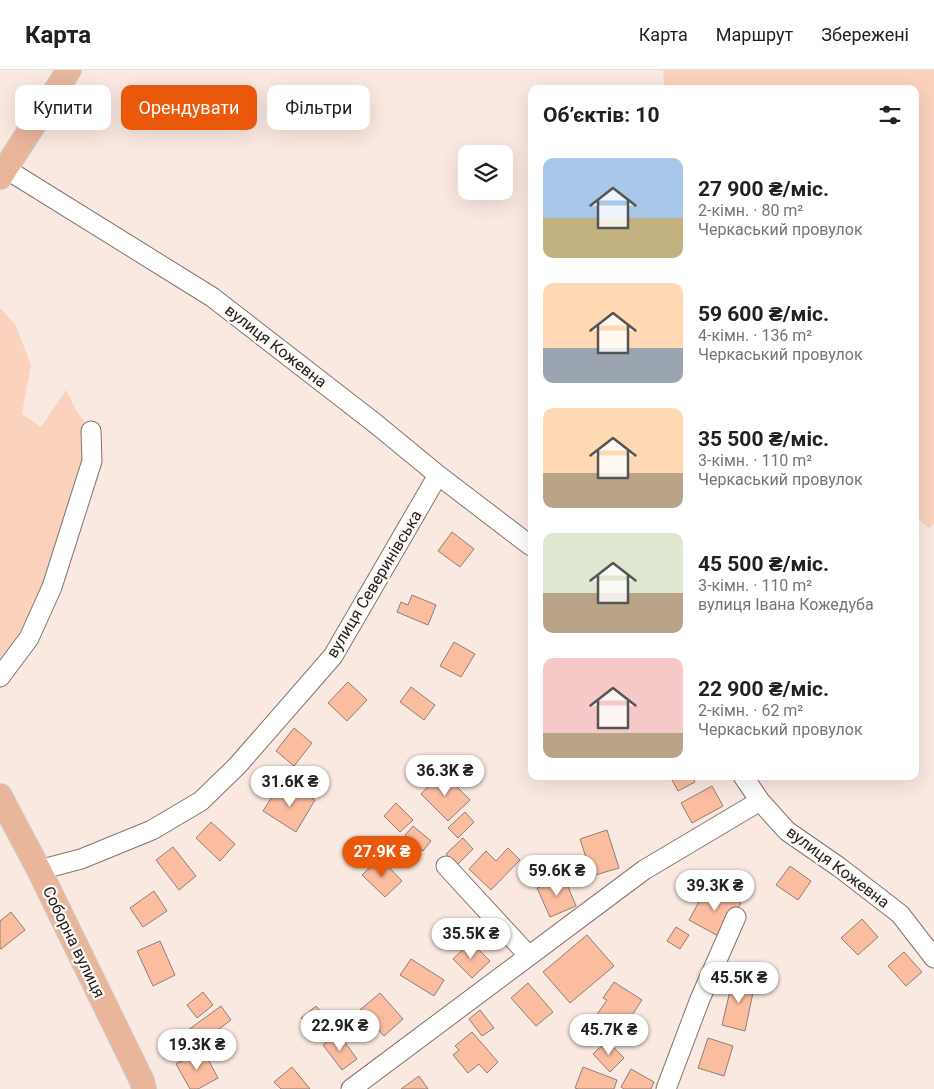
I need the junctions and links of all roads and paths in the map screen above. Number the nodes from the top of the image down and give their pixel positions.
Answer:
1 (69, 70) edge
2 (3, 173) edge
3 (91, 431) dead end
4 (438, 475) junction
5 (528, 544) edge
6 (0, 677) edge
7 (746, 780) edge
8 (0, 796) edge
9 (760, 801) junction
10 (446, 866) dead end
11 (39, 870) junction
12 (736, 917) dead end
13 (530, 956) junction
14 (934, 958) edge
15 (144, 1089) edge
16 (351, 1089) edge
17 (666, 1089) edge

1 - 2 main road
2 - 4 street, вулиця Кожевна
3 - 6 street
4 - 5 street, вулиця Кожевна
4 - 11 street, вулиця Северинівська
7 - 9 street, вулиця Кожевна
8 - 11 main road, Соборна вулиця
9 - 13 street
9 - 14 street, вулиця Кожевна
10 - 13 street
11 - 15 main road, Соборна вулиця
12 - 17 street
13 - 16 street

